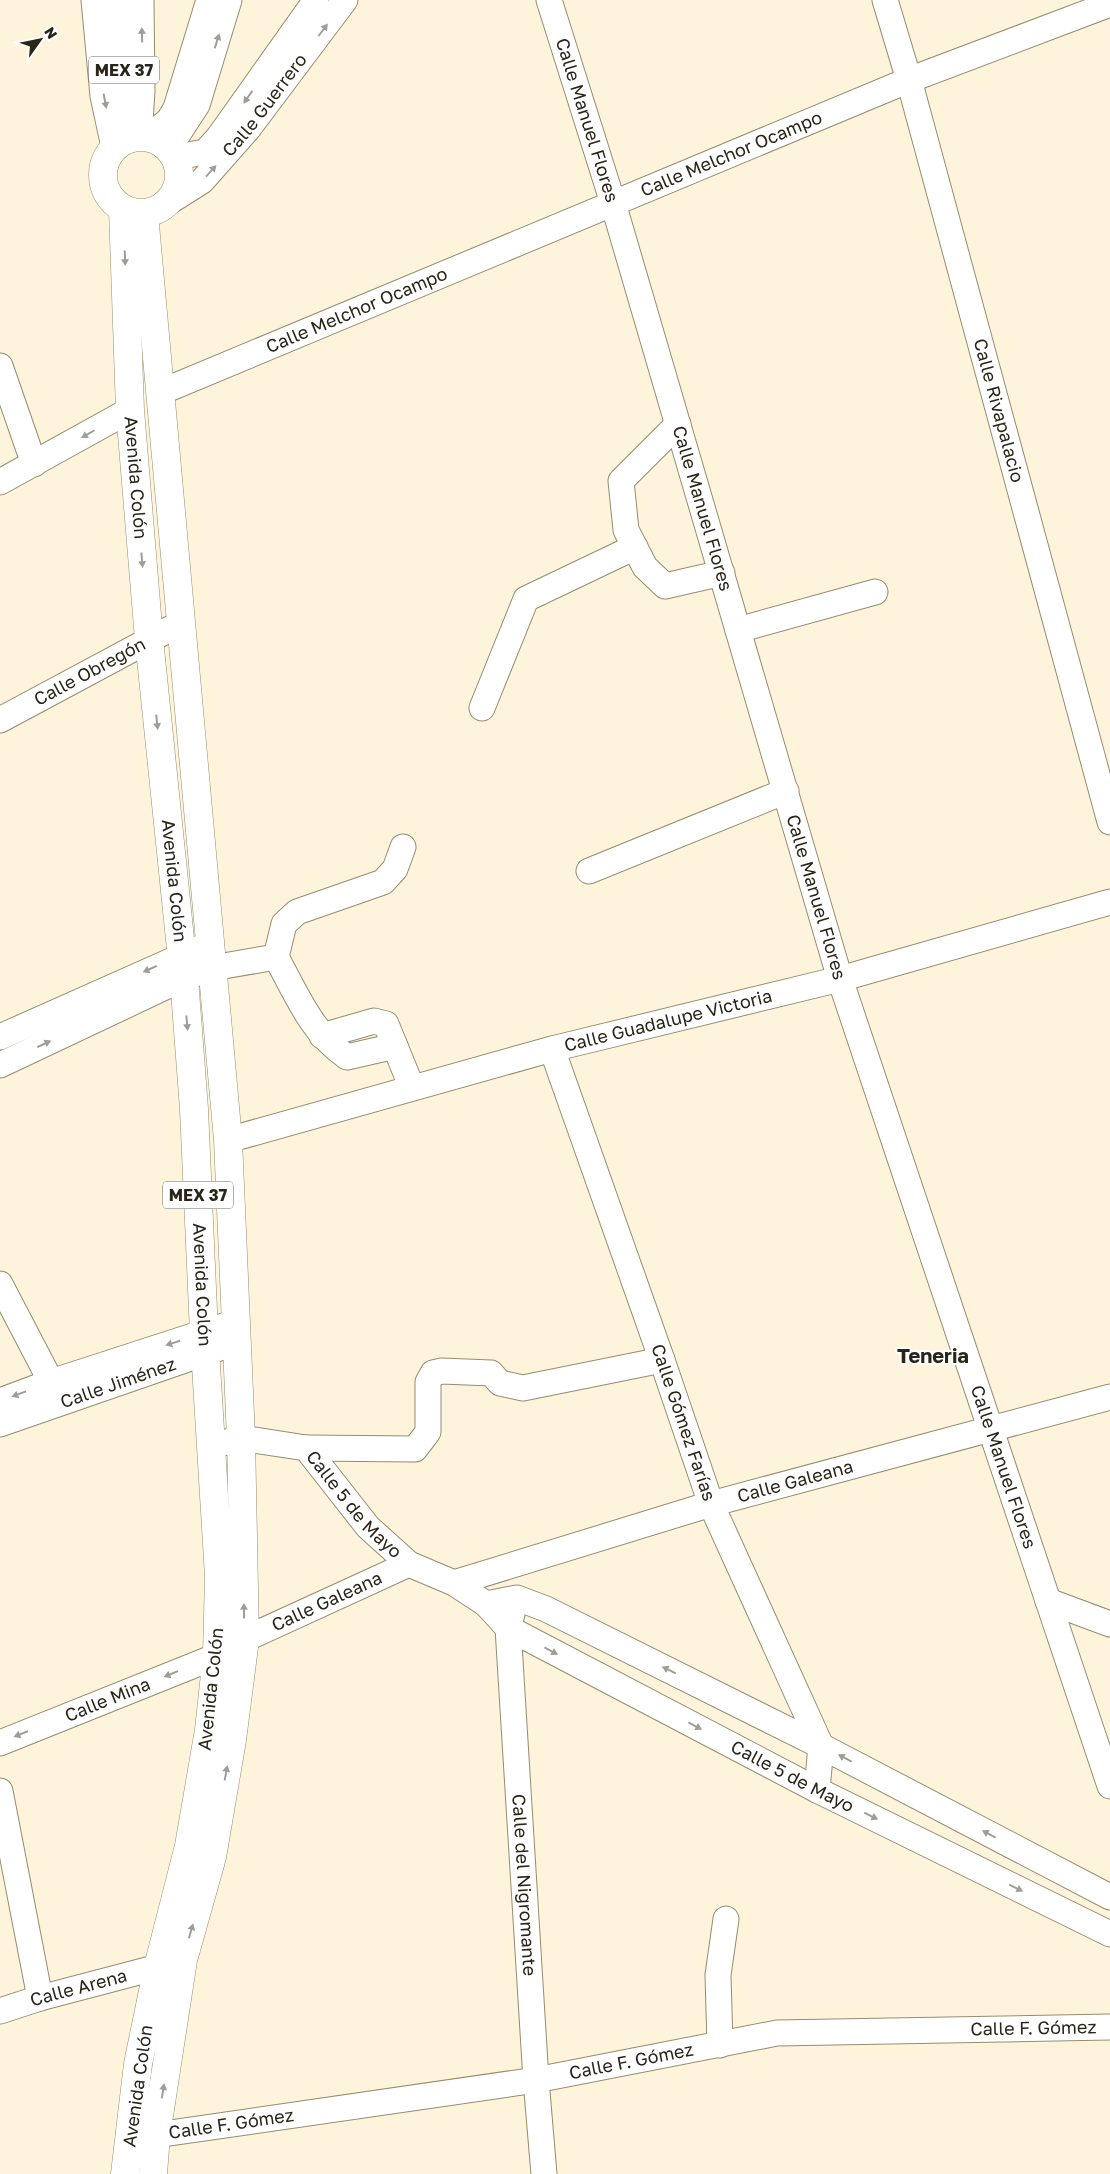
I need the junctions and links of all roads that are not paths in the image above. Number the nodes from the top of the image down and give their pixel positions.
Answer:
1 (94, 0) edge
2 (120, 0) edge
3 (141, 0) edge
4 (209, 0) edge
5 (229, 0) edge
6 (316, 0) edge
7 (345, 0) edge
8 (549, 0) edge
9 (885, 0) edge
10 (1110, 4) edge
11 (273, 78) junction
12 (909, 80) junction
13 (146, 144) junction
14 (172, 200) junction
15 (613, 203) junction
16 (133, 212) junction
17 (0, 366) edge
18 (161, 392) junction
19 (130, 410) junction
20 (678, 424) junction
21 (34, 464) junction
22 (0, 482) edge
23 (635, 547) junction
24 (722, 573) junction
25 (874, 592) dead end
26 (181, 622) junction
27 (738, 630) junction
28 (149, 639) junction
29 (482, 708) dead end
30 (0, 720) edge
31 (786, 791) junction
32 (1110, 822) edge
33 (403, 847) dead end
34 (589, 871) dead end
35 (1110, 902) edge
36 (211, 956) junction
37 (276, 957) junction
38 (182, 967) junction
39 (840, 979) junction
40 (0, 1037) edge
41 (552, 1049) junction
42 (0, 1065) edge
43 (412, 1088) junction
44 (228, 1140) junction
45 (0, 1284) edge
46 (236, 1332) junction
47 (206, 1342) junction
48 (662, 1360) junction
49 (56, 1392) junction
50 (1110, 1397) edge
51 (0, 1401) edge
52 (0, 1424) edge
53 (992, 1428) junction
54 (241, 1438) junction
55 (212, 1446) junction
56 (306, 1448) junction
57 (711, 1504) junction
58 (408, 1564) junction
59 (454, 1583) junction
60 (517, 1598) junction
61 (1048, 1601) junction
62 (486, 1604) junction
63 (1110, 1624) edge
64 (508, 1628) junction
65 (245, 1639) junction
66 (216, 1656) junction
67 (0, 1743) edge
68 (821, 1746) junction
69 (1110, 1786) edge
70 (817, 1790) junction
71 (0, 1791) edge
72 (1065, 1874) junction
73 (1110, 1897) edge
74 (1057, 1908) junction
75 (726, 1919) dead end
76 (1110, 1934) edge
77 (158, 1966) junction
78 (40, 1998) junction
79 (0, 2011) edge
80 (1110, 2027) edge
81 (720, 2045) junction
82 (536, 2080) junction
83 (156, 2134) junction
84 (125, 2174) edge
85 (154, 2174) edge
86 (544, 2174) edge

1 -> 13 street
2 - 13 main road, MEX 37
13 -> 3 street
4 - 13 street
13 -> 5 street
6 - 11 street, Calle Guerrero
11 -> 7 street, Calle Guerrero
8 - 15 street, Calle Manuel Flores
9 - 12 street, Calle Rivapalacio
10 - 12 street, Calle Melchor Ocampo
11 -> 13 street, Calle Guerrero
14 -> 11 street, Calle Guerrero
12 - 15 street, Calle Melchor Ocampo
12 - 32 street, Calle Rivapalacio
13 - 14 main road, MEX 37
13 - 16 main road, MEX 37
14 - 16 main road
15 - 18 street, Calle Melchor Ocampo
15 - 20 street, Calle Manuel Flores
16 - 18 main road, Avenida Colón / MEX 37
16 -> 19 main road, Avenida Colón / MEX 37
17 - 21 street
18 - 26 main road, Avenida Colón / MEX 37
19 -> 21 street
19 -> 28 main road, Avenida Colón / MEX 37
20 - 23 street
20 - 24 street, Calle Manuel Flores
21 - 22 street
23 - 24 street
23 - 29 street
24 - 27 street, Calle Manuel Flores
25 - 27 street
26 - 28 street, Calle Obregón
26 - 36 main road, Avenida Colón / MEX 37
27 - 31 street, Calle Manuel Flores
28 - 30 street, Calle Obregón
28 -> 38 main road, Avenida Colón / MEX 37
31 - 34 street
31 - 39 street, Calle Manuel Flores
33 - 37 street
35 - 39 street, Calle Guadalupe Victoria
36 - 37 street
36 - 38 street
36 - 44 main road, Avenida Colón / MEX 37
37 - 43 street
38 -> 40 street
42 -> 38 street
38 -> 47 main road, Avenida Colón / MEX 37
39 - 41 street, Calle Guadalupe Victoria
39 - 53 street, Calle Manuel Flores
41 - 43 street, Calle Guadalupe Victoria
41 - 48 street, Calle Gómez Farías
43 - 44 street, Calle Guadalupe Victoria
44 - 46 main road, Avenida Colón / MEX 37
45 - 49 street
46 - 47 street, Calle Jiménez
46 - 54 main road, Avenida Colón / MEX 37
47 - 49 street, Calle Jiménez
47 - 55 main road, Avenida Colón / MEX 37
48 - 56 street
48 - 57 street, Calle Gómez Farías
49 -> 51 street, Calle Jiménez
49 - 52 street, Calle Jiménez
50 - 53 street, Calle Galeana
53 - 57 street, Calle Galeana
53 - 61 street, Calle Manuel Flores
54 - 55 street, Calle 5 de Mayo
54 - 56 street, Calle 5 de Mayo
65 -> 54 main road, Avenida Colón / MEX 37
55 - 66 main road, Avenida Colón / MEX 37
56 - 58 street, Calle 5 de Mayo
57 - 59 street, Calle Galeana
57 - 68 street, Calle Gómez Farías
58 - 59 street, Calle 5 de Mayo
58 - 65 street, Calle Galeana
59 - 62 street, Calle 5 de Mayo
60 - 62 street
60 - 64 street, Calle del Nigromante
68 -> 60 street
61 - 63 street
61 - 69 street, Calle Manuel Flores
62 - 64 street, Calle 5 de Mayo
64 -> 70 street, Calle 5 de Mayo
64 - 82 street, Calle del Nigromante
83 -> 65 main road, Avenida Colón / MEX 37
66 -> 67 street, Calle Mina
66 - 77 main road, Avenida Colón / MEX 37
68 - 70 street, Calle Gómez Farías
72 -> 68 street
70 -> 74 street, Calle 5 de Mayo
71 - 78 street
72 - 73 street
72 - 74 street
74 - 76 street, Calle 5 de Mayo
75 - 81 street
77 - 78 street, Calle Arena
77 - 84 main road, Avenida Colón / MEX 37
78 - 79 street, Calle Arena
80 - 81 street, Calle F. Gómez
81 - 82 street, Calle F. Gómez
82 - 83 street, Calle F. Gómez
82 - 86 street, Calle del Nigromante
83 - 85 main road, Avenida Colón / MEX 37

